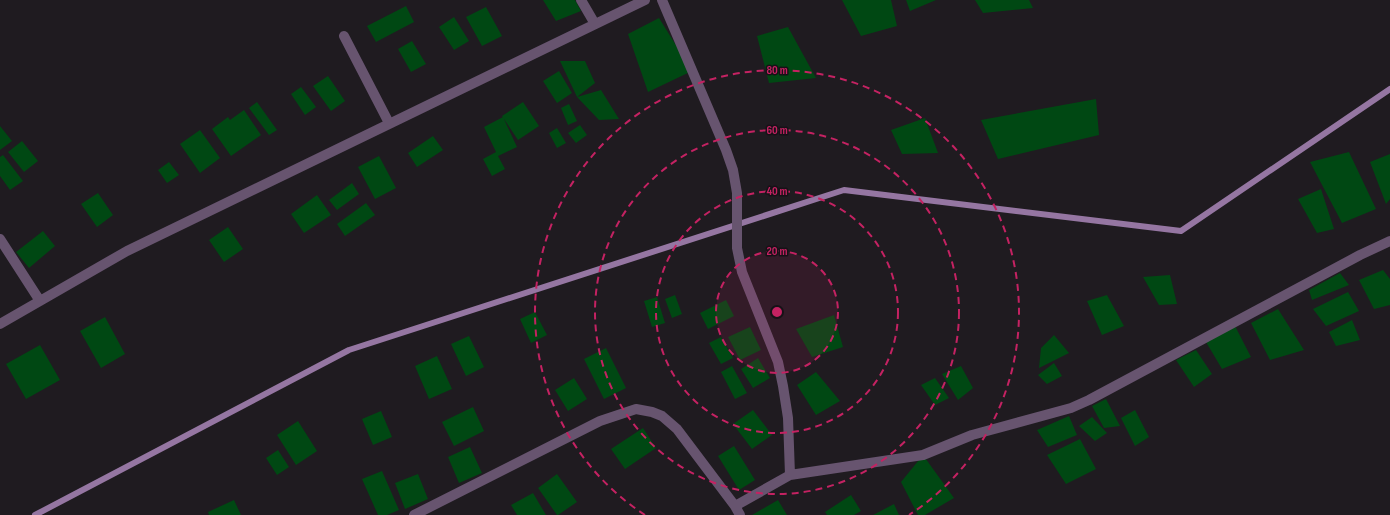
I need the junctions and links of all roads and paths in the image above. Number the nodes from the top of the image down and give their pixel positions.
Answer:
1 (581, 0) edge
2 (645, 0) edge
3 (662, 0) edge
4 (596, 24) junction
5 (344, 36) dead end
6 (389, 123) junction
7 (0, 239) edge
8 (1390, 241) edge
9 (40, 301) junction
10 (0, 324) edge
11 (790, 475) junction
12 (738, 510) edge
13 (414, 515) edge

1 - 4 street
2 - 4 street
3 - 11 street
4 - 6 street
5 - 6 street
6 - 9 street
7 - 9 street
8 - 11 street
9 - 10 street
11 - 12 street
12 - 13 street

